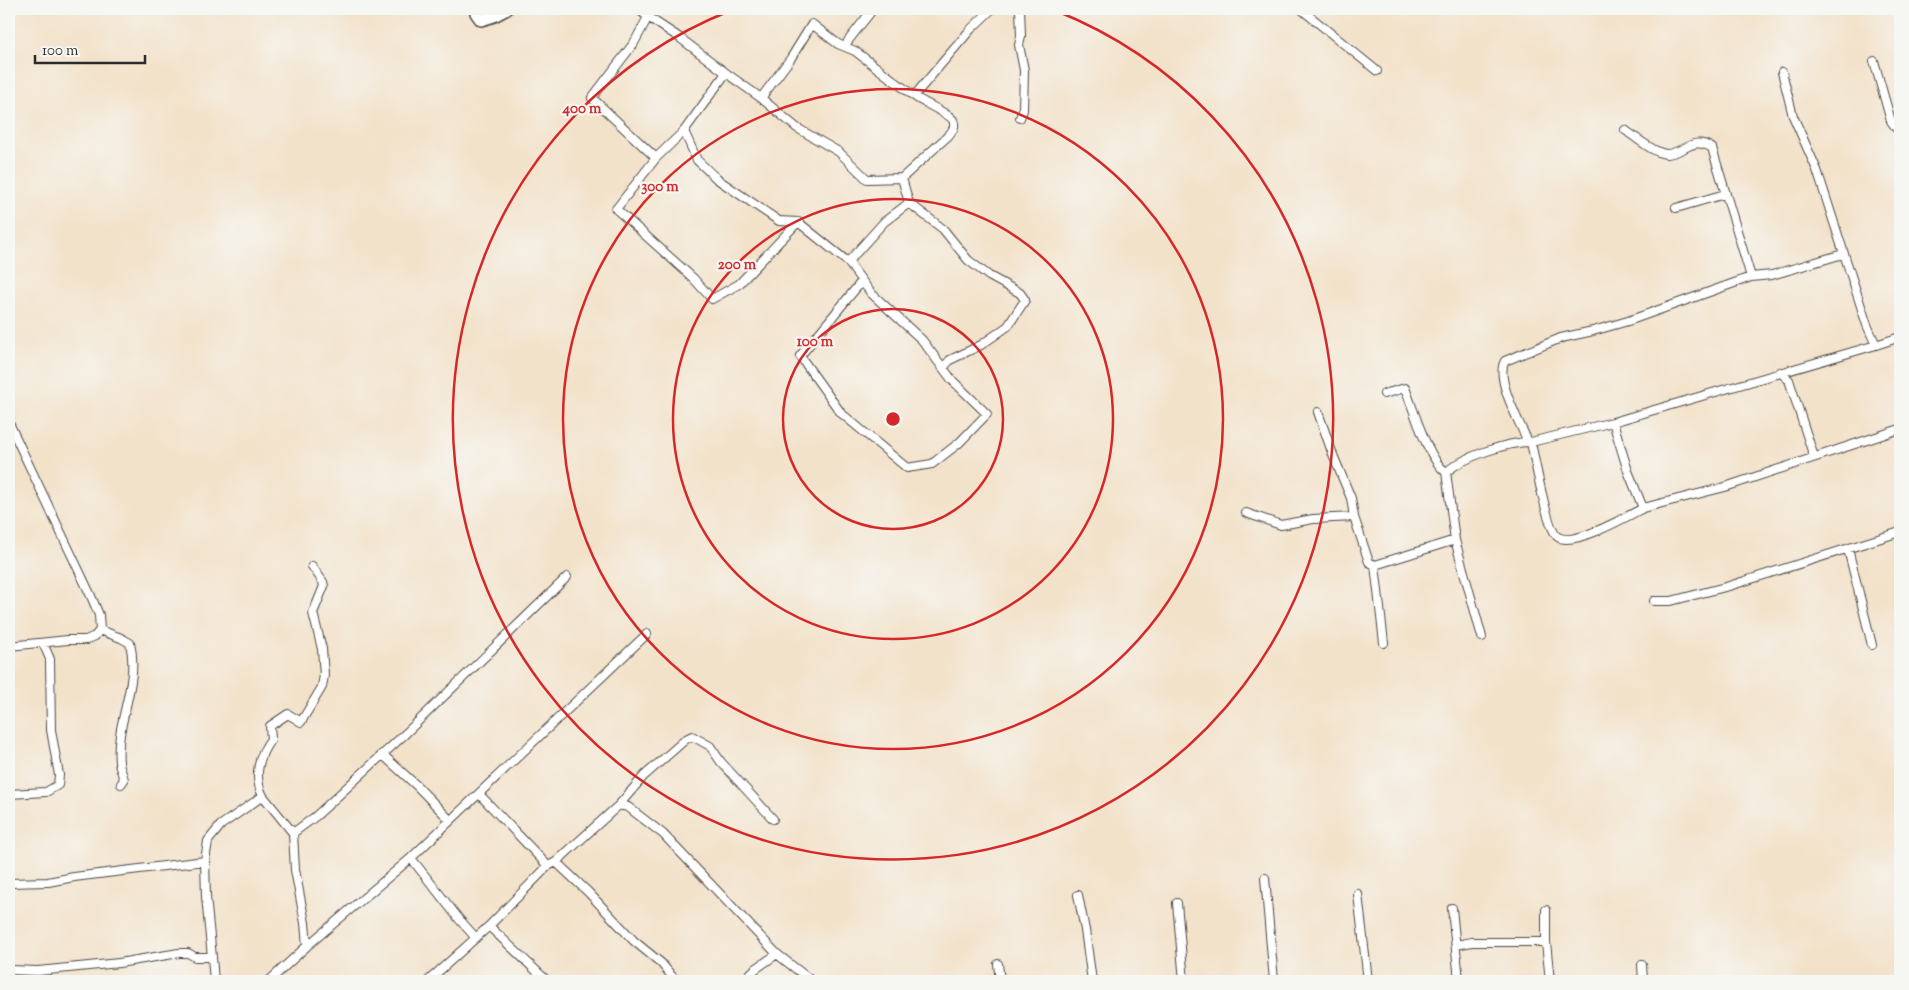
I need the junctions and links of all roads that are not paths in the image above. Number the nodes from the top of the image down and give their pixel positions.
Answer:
1 (476, 9) edge
2 (507, 9) edge
3 (638, 9) edge
4 (873, 9) edge
5 (992, 9) edge
6 (1020, 9) edge
7 (1301, 9) edge
8 (648, 17) junction
9 (848, 41) dead end
10 (1874, 61) dead end
11 (1377, 71) dead end
12 (1782, 72) dead end
13 (726, 73) junction
14 (914, 96) junction
15 (760, 98) junction
16 (1020, 118) dead end
17 (1624, 130) dead end
18 (684, 131) junction
19 (1900, 133) edge
20 (656, 158) junction
21 (902, 178) junction
22 (1725, 194) junction
23 (910, 203) junction
24 (1676, 208) dead end
25 (798, 222) junction
26 (1843, 254) junction
27 (848, 262) junction
28 (1751, 277) junction
29 (862, 281) junction
30 (1900, 337) edge
31 (1876, 345) junction
32 (943, 368) junction
33 (1780, 372) junction
34 (1384, 394) dead end
35 (1318, 412) dead end
36 (1614, 422) junction
37 (9, 423) edge
38 (1900, 429) edge
39 (1530, 442) junction
40 (1814, 457) junction
41 (1446, 472) junction
42 (1643, 508) junction
43 (1246, 513) dead end
44 (1354, 517) junction
45 (1900, 532) edge
46 (1455, 540) junction
47 (1848, 549) junction
48 (1375, 565) junction
49 (312, 566) dead end
50 (567, 577) dead end
51 (1654, 601) dead end
52 (100, 630) junction
53 (647, 634) dead end
54 (1482, 637) dead end
55 (43, 642) junction
56 (1384, 643) dead end
57 (1872, 644) dead end
58 (9, 646) edge
59 (382, 754) junction
60 (122, 784) dead end
61 (9, 794) edge
62 (478, 794) junction
63 (263, 796) junction
64 (619, 804) junction
65 (774, 819) dead end
66 (450, 820) junction
67 (293, 833) junction
68 (412, 858) junction
69 (206, 861) junction
70 (556, 862) junction
71 (548, 866) junction
72 (1265, 878) dead end
73 (9, 883) edge
74 (1358, 894) dead end
75 (1078, 895) dead end
76 (1177, 904) dead end
77 (1452, 908) dead end
78 (1546, 910) dead end
79 (490, 926) junction
80 (476, 938) junction
81 (1546, 942) junction
82 (1456, 945) junction
83 (307, 946) junction
84 (777, 954) junction
85 (212, 957) junction
86 (998, 964) dead end
87 (1642, 965) dead end
88 (9, 970) edge
89 (214, 981) edge
90 (269, 981) edge
91 (428, 981) edge
92 (546, 981) edge
93 (676, 981) edge
94 (743, 981) edge
95 (809, 981) edge
96 (1000, 981) edge
97 (1092, 981) edge
98 (1184, 981) edge
99 (1274, 981) edge
100 (1368, 981) edge
101 (1459, 981) edge
102 (1550, 981) edge
103 (1643, 981) edge

1 - 2 street
3 - 8 street
4 - 9 street
5 - 14 street
6 - 16 street
7 - 11 street
8 - 13 street
8 - 20 street
10 - 19 street
12 - 26 street
13 - 15 street
13 - 18 street
14 - 15 street
14 - 21 street
15 - 21 street
17 - 22 street
18 - 20 street
18 - 25 street
20 - 25 street
21 - 23 street
22 - 24 street
22 - 28 street
23 - 27 street
23 - 32 street
25 - 27 street
26 - 28 street
26 - 31 street
27 - 29 street
28 - 39 street
29 - 32 street
29 - 32 street
30 - 31 street
31 - 33 street
33 - 36 street
33 - 40 street
34 - 41 street
35 - 44 street
36 - 39 street
36 - 42 street
37 - 52 street
38 - 40 street
39 - 41 street
39 - 42 street
40 - 42 street
41 - 46 street
43 - 44 street
44 - 48 street
45 - 47 street
46 - 48 street
46 - 54 street
47 - 51 street
47 - 57 street
48 - 56 street
49 - 63 street
50 - 59 street
52 - 55 street
52 - 60 street
53 - 62 street
55 - 58 street
55 - 61 street
59 - 66 street
59 - 67 street
62 - 66 street
62 - 71 street
63 - 67 street
63 - 69 street
64 - 65 street
64 - 70 street
64 - 84 street
66 - 68 street
67 - 83 street
68 - 80 street
68 - 83 street
69 - 73 street
69 - 85 street
70 - 71 street
70 - 93 street
71 - 79 street
72 - 99 street
74 - 100 street
75 - 97 street
76 - 98 street
77 - 82 street
78 - 81 street
79 - 80 street
79 - 92 street
80 - 91 street
81 - 82 street
81 - 102 street
82 - 101 street
83 - 90 street
84 - 94 street
84 - 95 street
85 - 88 street
85 - 89 street
86 - 96 street
87 - 103 street

